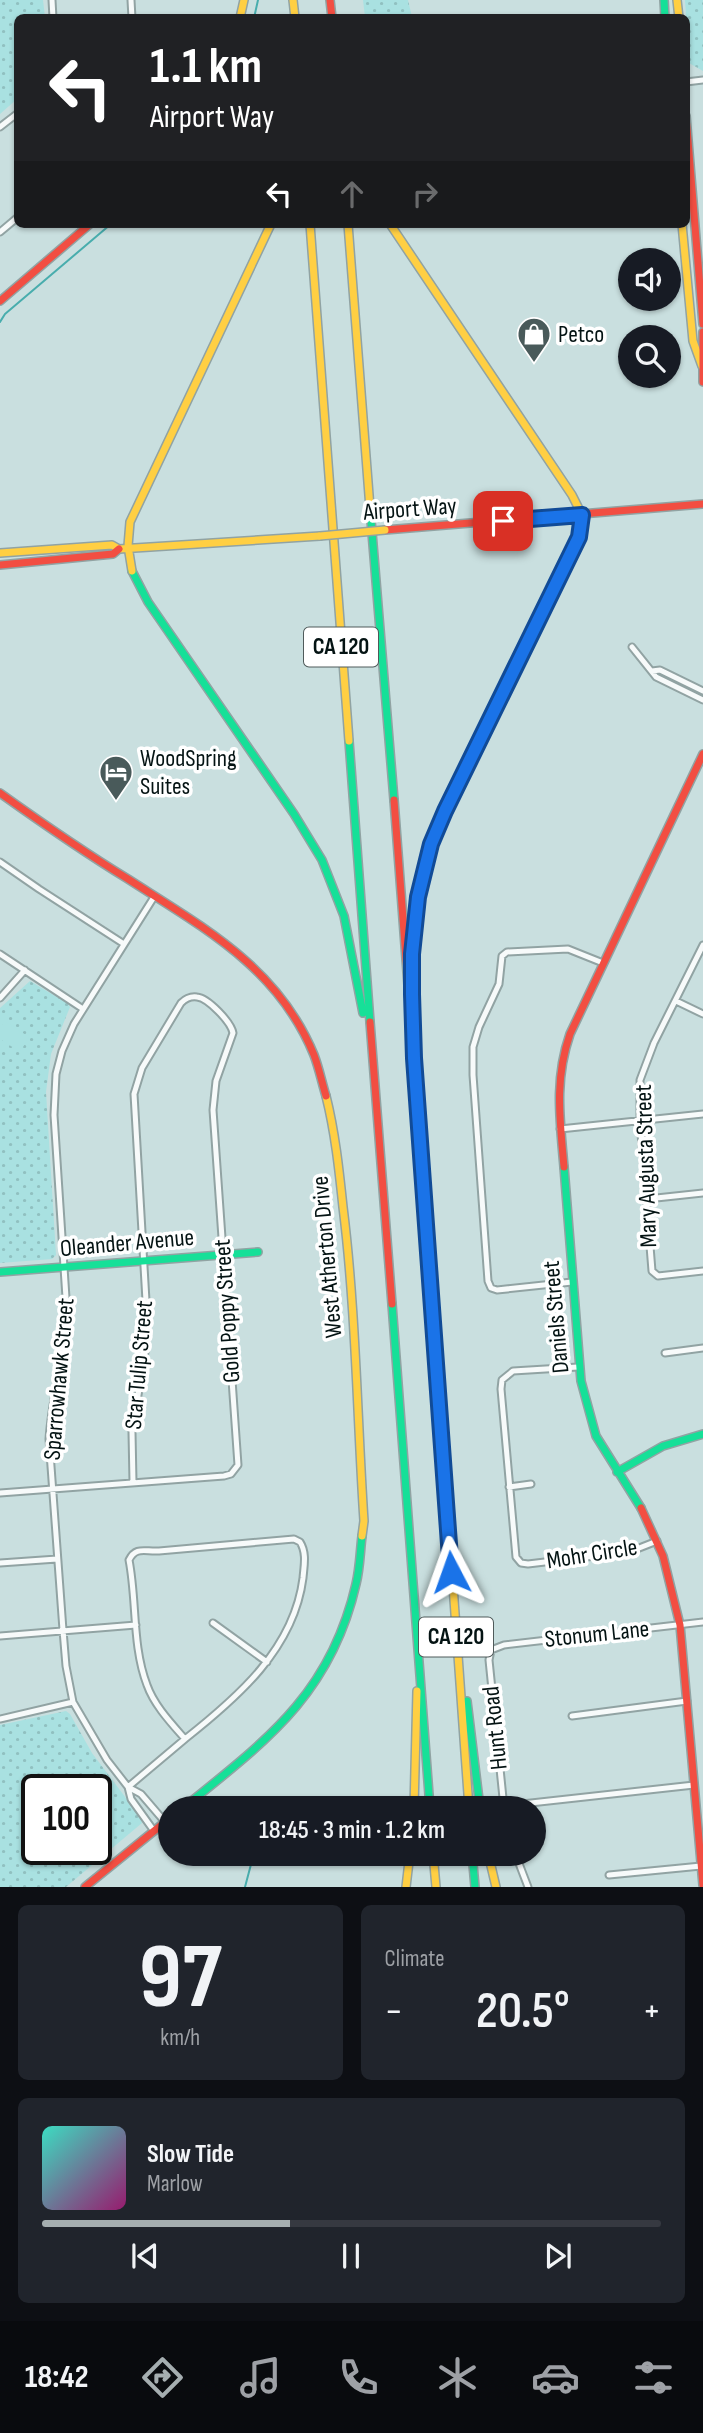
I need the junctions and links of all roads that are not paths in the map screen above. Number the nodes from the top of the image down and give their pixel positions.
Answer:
1 (14, 116) edge
2 (0, 127) edge
3 (690, 166) edge
4 (14, 220) edge
5 (85, 228) edge
6 (269, 228) edge
7 (310, 228) edge
8 (348, 228) edge
9 (393, 228) edge
10 (682, 228) edge
11 (0, 232) edge
12 (0, 301) edge
13 (703, 324) edge
14 (703, 332) edge
15 (702, 366) edge
16 (703, 382) edge
17 (703, 504) edge
18 (582, 515) junction
19 (124, 549) junction
20 (0, 553) edge
21 (0, 565) edge
22 (632, 646) dead end
23 (652, 671) junction
24 (703, 691) edge
25 (703, 700) edge
26 (703, 754) edge
27 (0, 793) edge
28 (0, 862) edge
29 (154, 897) junction
30 (124, 944) junction
31 (703, 945) edge
32 (0, 954) edge
33 (603, 963) junction
34 (25, 970) junction
35 (0, 998) edge
36 (676, 1001) junction
37 (83, 1009) junction
38 (703, 1014) edge
39 (414, 1058) junction
40 (373, 1069) junction
41 (703, 1114) edge
42 (640, 1121) junction
43 (135, 1122) joint
44 (560, 1129) junction
45 (703, 1193) edge
46 (647, 1199) junction
47 (258, 1252) dead end
48 (223, 1255) junction
49 (145, 1261) junction
50 (65, 1267) junction
51 (703, 1271) edge
52 (0, 1272) edge
53 (572, 1282) junction
54 (703, 1348) edge
55 (664, 1353) dead end
56 (579, 1367) junction
57 (703, 1434) edge
58 (444, 1466) junction
59 (617, 1472) junction
60 (133, 1482) junction
61 (531, 1484) dead end
62 (509, 1487) junction
63 (52, 1489) junction
64 (0, 1493) edge
65 (657, 1541) junction
66 (57, 1559) junction
67 (0, 1563) edge
68 (703, 1622) edge
69 (214, 1623) dead end
70 (136, 1625) junction
71 (680, 1625) junction
72 (63, 1630) junction
73 (0, 1636) edge
74 (491, 1650) joint
75 (267, 1661) junction
76 (419, 1666) junction
77 (687, 1701) junction
78 (73, 1702) junction
79 (572, 1716) dead end
80 (0, 1719) edge
81 (185, 1739) junction
82 (694, 1785) junction
83 (128, 1787) junction
84 (198, 1796) edge
85 (414, 1796) edge
86 (429, 1796) edge
87 (468, 1796) edge
88 (479, 1796) edge
89 (503, 1796) edge
90 (546, 1802) edge
91 (158, 1811) edge
92 (158, 1828) edge
93 (154, 1831) junction
94 (408, 1866) edge
95 (434, 1866) edge
96 (473, 1866) edge
97 (491, 1866) edge
98 (520, 1866) edge
99 (701, 1866) junction
100 (609, 1875) dead end
101 (703, 1885) edge
102 (85, 1887) edge
103 (406, 1887) edge
104 (436, 1887) edge
105 (475, 1887) edge
106 (496, 1887) edge
107 (528, 1887) edge

1 - 2 street
3 - 13 main road
4 - 11 street
5 - 12 main road
6 - 19 main road
7 - 40 main road, CA 120
8 - 39 main road, CA 120
9 - 18 main road
10 - 15 main road
14 - 15 main road
15 - 16 main road
17 - 18 main road, Airport Way
18 - 19 main road, Airport Way, bridge
18 - 39 main road
19 - 20 main road, Airport Way
19 - 21 main road, Airport Way
19 - 40 main road
22 - 23 street
23 - 24 street
23 - 25 street
26 - 33 main road, Daniels Street
27 - 29 main road, West Atherton Drive
28 - 30 street
29 - 30 street, Sparrowhawk Street
29 - 84 main road, West Atherton Drive
30 - 37 street, Sparrowhawk Street
31 - 36 street, Mary Augusta Street
32 - 34 street
33 - 44 main road, Daniels Street
33 - 53 street
34 - 35 street
34 - 37 street
36 - 38 street
36 - 42 street, Mary Augusta Street
37 - 50 street, Sparrowhawk Street
39 - 58 main road, CA 120
40 - 76 main road, CA 120
41 - 42 street
42 - 44 street
42 - 46 street, Mary Augusta Street
43 - 48 street, Gold Poppy Street
43 - 49 street, Star Tulip Street
44 - 53 main road, Daniels Street
45 - 46 street
46 - 51 street, Mary Augusta Street
47 - 48 main road, Oleander Avenue
48 - 49 main road, Oleander Avenue
48 - 60 street, Gold Poppy Street
49 - 50 main road, Oleander Avenue
49 - 60 street, Star Tulip Street
50 - 52 main road, Oleander Avenue
50 - 63 street, Sparrowhawk Street
53 - 56 main road, Daniels Street
54 - 55 street
56 - 59 main road, Daniels Street
56 - 62 street, Mohr Circle
57 - 59 main road
58 - 87 main road, CA 120
58 - 88 main road
59 - 65 main road, Daniels Street
60 - 63 street
61 - 62 street
62 - 65 street, Mohr Circle
63 - 64 street
63 - 66 street, Sparrowhawk Street
65 - 71 main road, Daniels Street
66 - 67 street
66 - 72 street, Sparrowhawk Street
68 - 71 street, Stonum Lane
69 - 75 street
70 - 72 street
70 - 75 street
70 - 81 street
71 - 74 street, Stonum Lane
71 - 77 main road, Daniels Street
72 - 73 street
72 - 78 street, Sparrowhawk Street
74 - 89 street, Hunt Road
75 - 81 street
76 - 85 main road
76 - 86 main road, CA 120
77 - 79 street
77 - 82 main road, Daniels Street
78 - 80 street
78 - 83 street, Sparrowhawk Street
81 - 83 street
82 - 90 street
82 - 99 main road, Daniels Street
83 - 91 street
83 - 93 street
92 - 93 main road
93 - 102 main road
94 - 103 main road
95 - 104 main road
96 - 105 main road
97 - 106 main road
98 - 107 street
99 - 100 street
99 - 101 main road, Daniels Street

